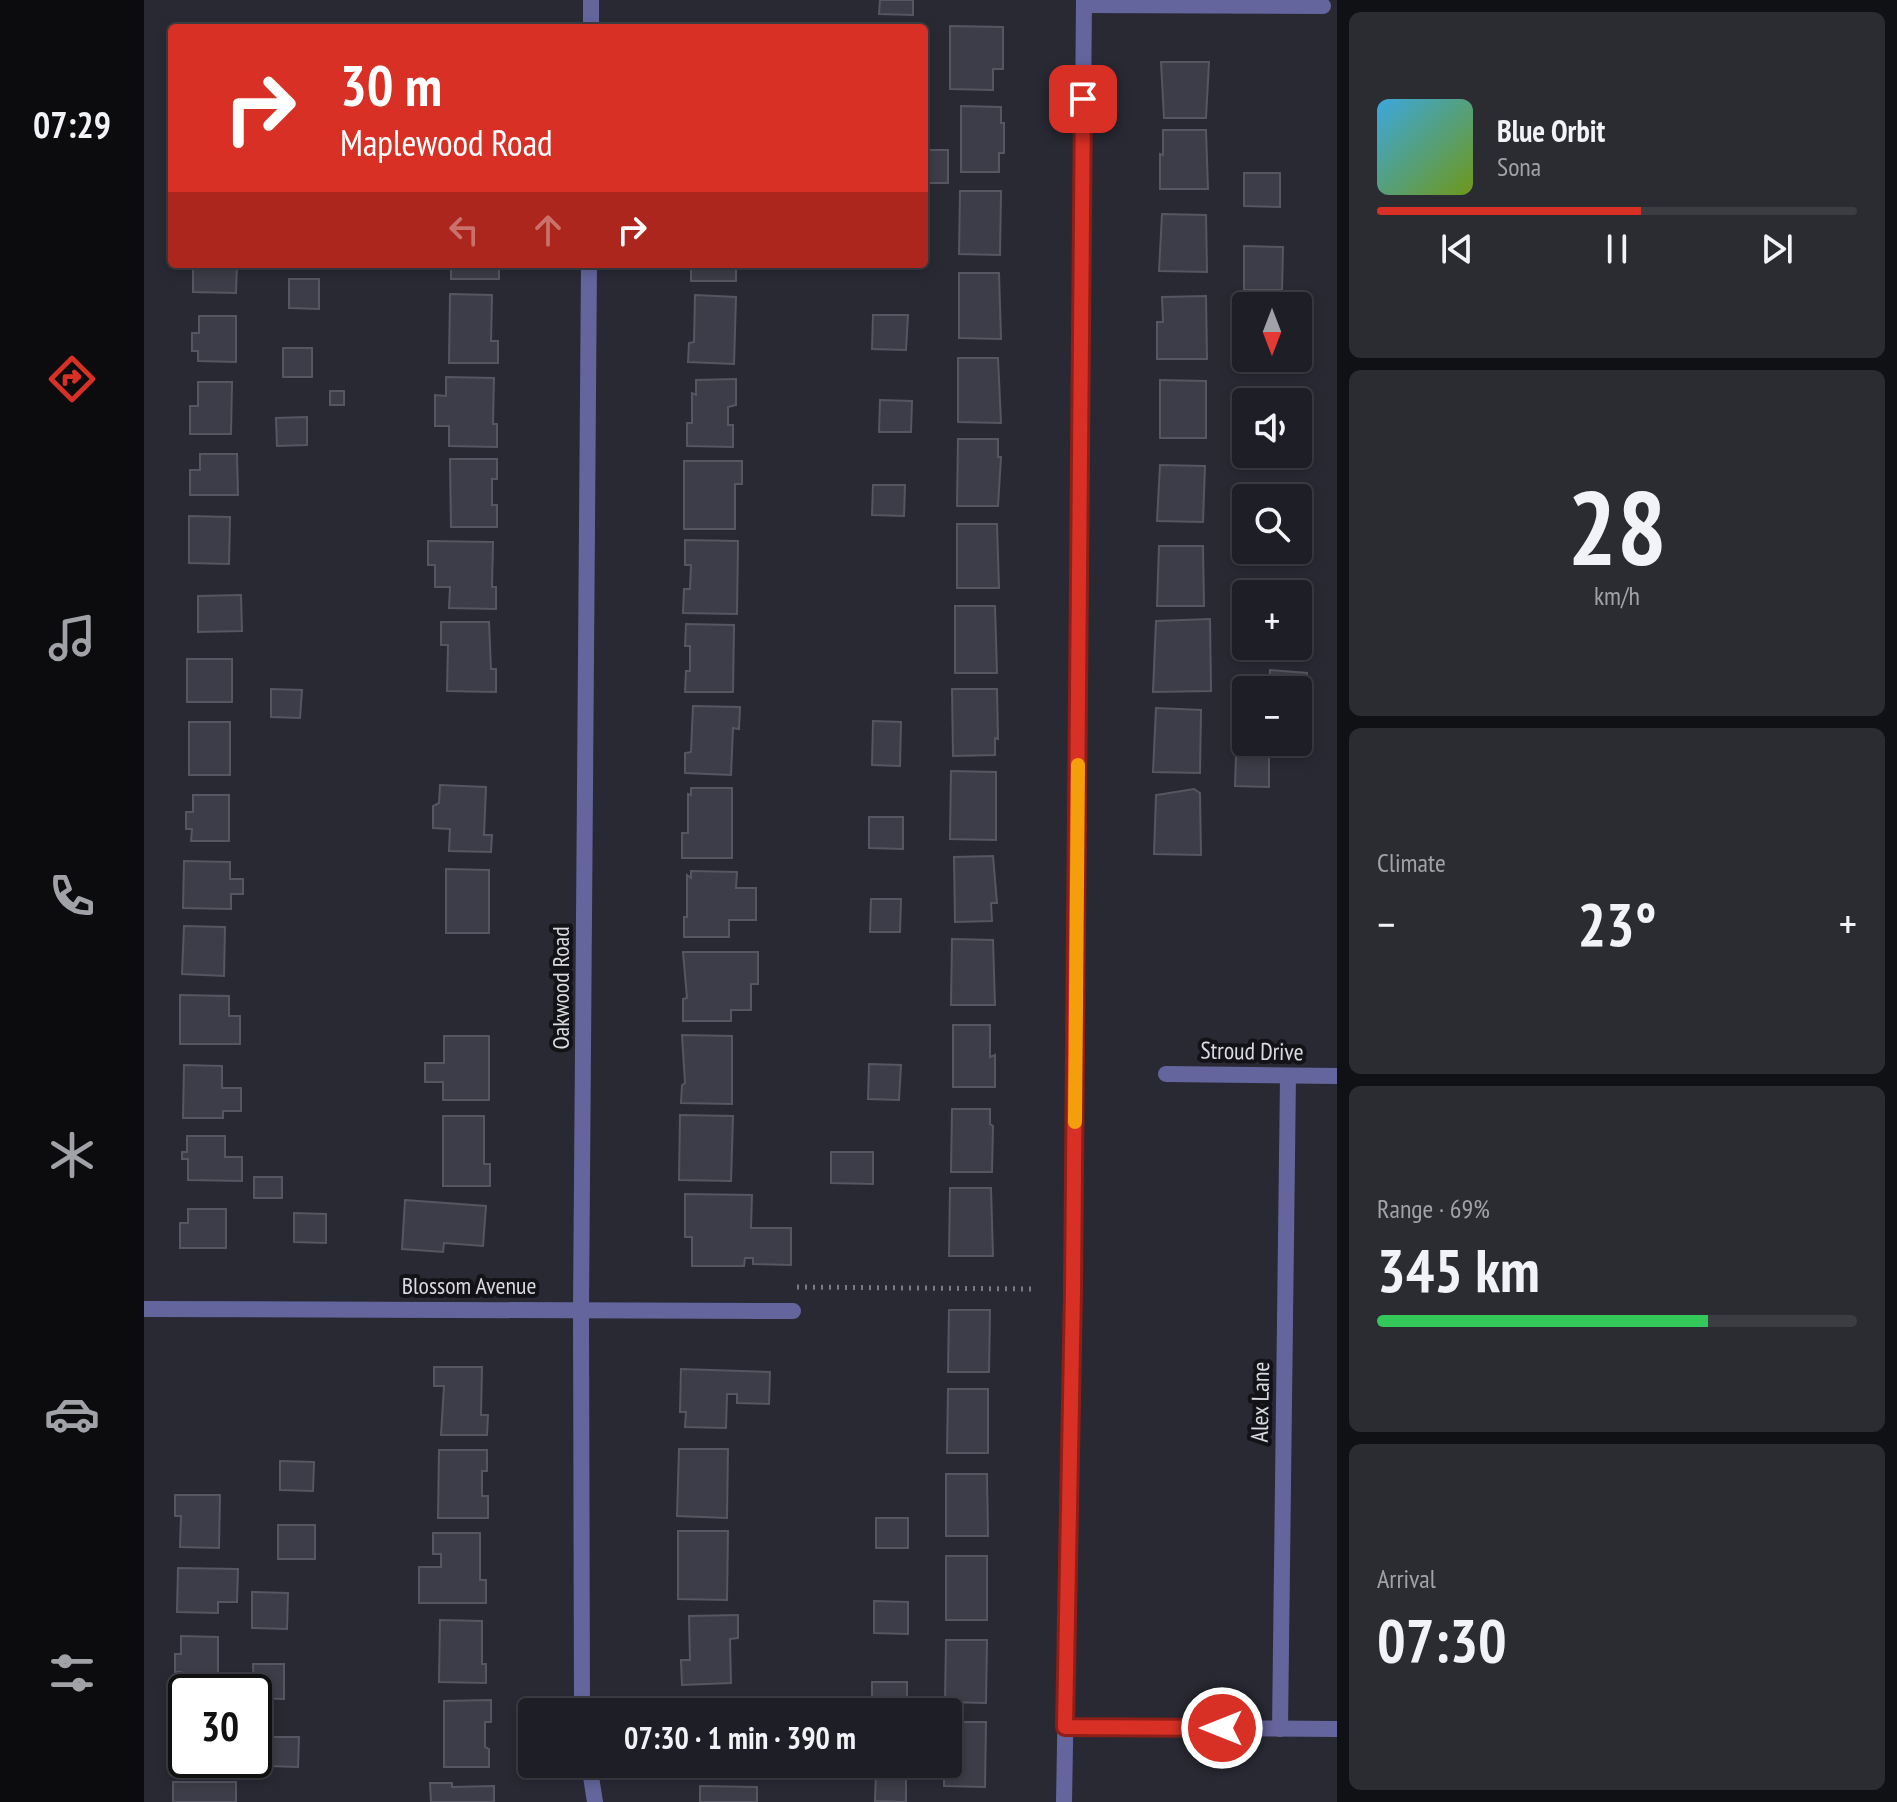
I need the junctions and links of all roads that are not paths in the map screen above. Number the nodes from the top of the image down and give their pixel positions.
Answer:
1 (591, 0) edge
2 (1084, 3) edge
3 (1323, 6) dead end
4 (591, 24) edge
5 (589, 268) edge
6 (1166, 1074) dead end
7 (1288, 1076) junction
8 (1337, 1076) edge
9 (144, 1309) edge
10 (581, 1309) junction
11 (793, 1311) dead end
12 (582, 1698) edge
13 (1065, 1727) junction
14 (1280, 1729) junction
15 (1337, 1729) edge
16 (591, 1778) edge
17 (595, 1802) edge
18 (1064, 1802) edge

1 - 4 street
2 - 3 street
2 - 13 street
5 - 10 street, Oakwood Road
6 - 7 street, Stroud Drive
7 - 8 street, Stroud Drive
7 - 14 street, Alex Lane
9 - 10 street, Blossom Avenue
10 - 11 street, Blossom Avenue
10 - 12 street, Oakwood Road
13 - 14 street
13 - 18 street
14 - 15 street
16 - 17 street

